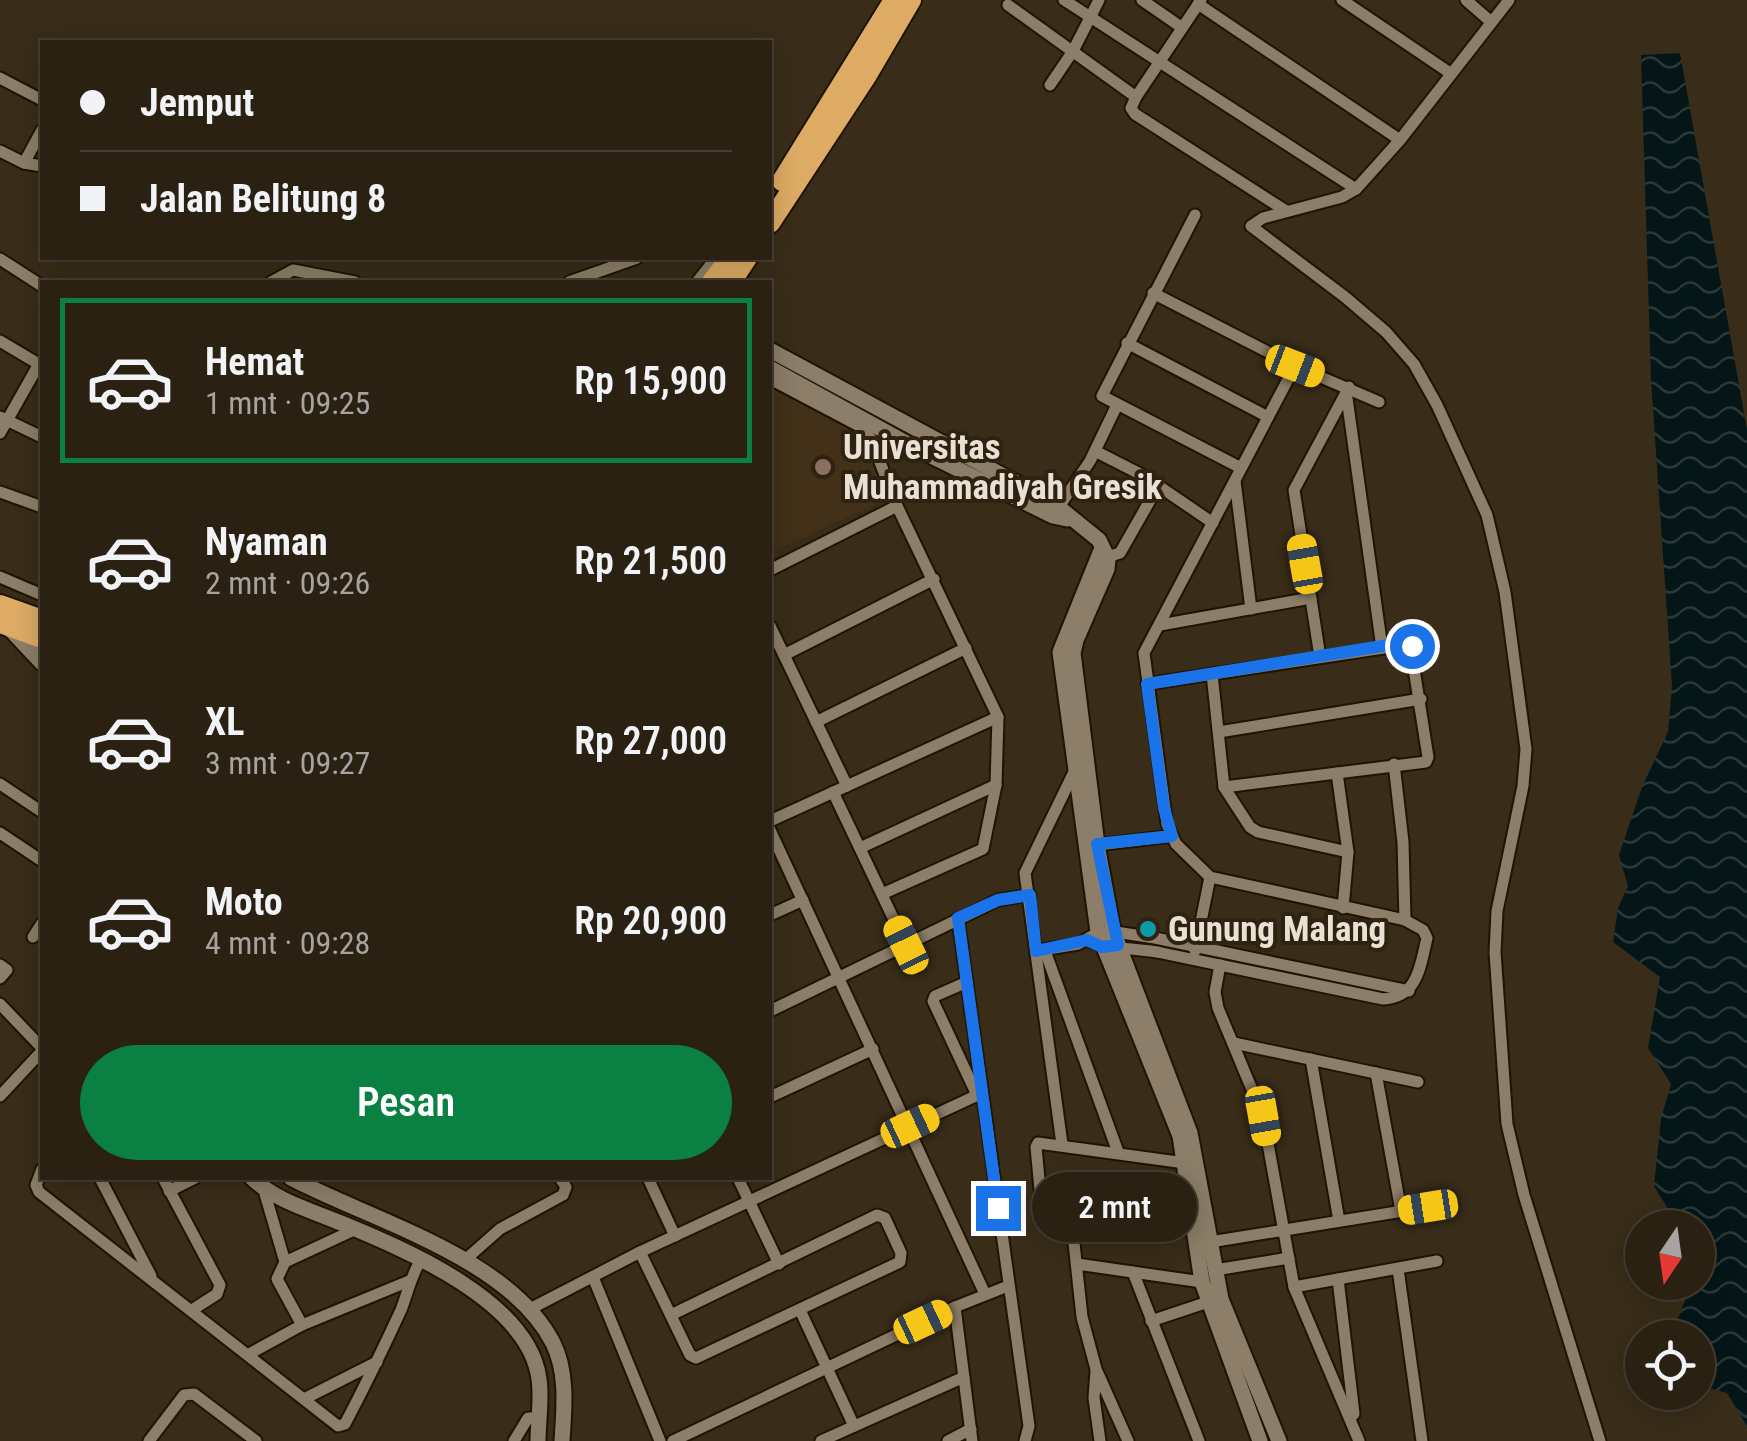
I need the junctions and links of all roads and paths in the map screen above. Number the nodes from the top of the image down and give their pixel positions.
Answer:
1 (894, 0) edge
2 (911, 0) edge
3 (1064, 0) edge
4 (1099, 0) edge
5 (1142, 0) edge
6 (1342, 0) edge
7 (1466, 0) edge
8 (1509, 0) edge
9 (1200, 2) edge
10 (1008, 5) dead end
11 (1090, 18) junction
12 (1490, 21) junction
13 (1181, 27) junction
14 (874, 48) junction
15 (1073, 52) junction
16 (1158, 64) junction
17 (1450, 73) junction
18 (0, 78) edge
19 (1050, 85) dead end
20 (1136, 97) junction
21 (40, 99) edge
22 (829, 121) junction
23 (40, 134) edge
24 (1400, 140) junction
25 (0, 152) edge
26 (24, 164) junction
27 (40, 166) edge
28 (1356, 189) junction
29 (772, 197) edge
30 (1286, 211) junction
31 (1195, 215) dead end
32 (772, 221) edge
33 (0, 259) edge
34 (631, 260) edge
35 (714, 260) edge
36 (275, 280) edge
37 (346, 280) edge
38 (575, 280) edge
39 (699, 280) edge
40 (40, 285) edge
41 (1153, 293) junction
42 (0, 342) edge
43 (1127, 344) junction
44 (772, 351) edge
45 (40, 364) edge
46 (40, 366) edge
47 (1295, 366) junction
48 (772, 369) edge
49 (772, 380) edge
50 (1348, 389) junction
51 (1379, 402) dead end
52 (1118, 406) junction
53 (1268, 418) junction
54 (4, 419) edge
55 (0, 433) edge
56 (40, 436) edge
57 (924, 443) junction
58 (1095, 451) junction
59 (1238, 474) junction
60 (1157, 488) junction
61 (0, 492) edge
62 (40, 506) edge
63 (897, 506) junction
64 (1056, 512) junction
65 (1213, 524) junction
66 (1103, 555) junction
67 (772, 569) edge
68 (0, 577) edge
69 (934, 579) junction
70 (40, 593) edge
71 (1311, 598) junction
72 (1250, 609) junction
73 (2, 618) edge
74 (40, 620) edge
75 (1160, 625) junction
76 (772, 630) edge
77 (40, 637) edge
78 (966, 648) junction
79 (1382, 648) junction
80 (784, 655) junction
81 (1320, 658) junction
82 (40, 661) edge
83 (1212, 674) junction
84 (1147, 684) junction
85 (1421, 699) junction
86 (998, 717) junction
87 (816, 722) junction
88 (1219, 732) junction
89 (1394, 764) junction
90 (1077, 766) junction
91 (1337, 773) junction
92 (0, 784) edge
93 (996, 785) junction
94 (847, 786) junction
95 (1224, 787) junction
96 (833, 792) junction
97 (40, 811) edge
98 (772, 820) edge
99 (0, 834) edge
100 (772, 834) edge
101 (1172, 836) junction
102 (1097, 844) junction
103 (860, 848) junction
104 (1348, 852) junction
105 (40, 859) edge
106 (1210, 877) junction
107 (882, 894) junction
108 (1030, 895) junction
109 (803, 900) junction
110 (1343, 908) junction
111 (772, 915) edge
112 (958, 918) junction
113 (1406, 920) junction
114 (40, 926) edge
115 (33, 937) dead end
116 (1103, 939) junction
117 (906, 945) junction
118 (1197, 946) junction
119 (1041, 951) junction
120 (1193, 960) junction
121 (0, 965) edge
122 (1220, 965) junction
123 (0, 978) edge
124 (840, 978) junction
125 (967, 982) junction
126 (1409, 991) junction
127 (0, 1004) edge
128 (772, 1010) edge
129 (1234, 1043) junction
130 (40, 1047) edge
131 (873, 1048) junction
132 (40, 1051) edge
133 (1312, 1059) junction
134 (1376, 1073) junction
135 (1418, 1082) dead end
136 (980, 1094) junction
137 (0, 1096) edge
138 (772, 1096) edge
139 (910, 1126) junction
140 (1062, 1144) junction
141 (1118, 1152) junction
142 (1185, 1163) junction
143 (40, 1174) edge
144 (101, 1180) edge
145 (164, 1180) edge
146 (191, 1180) edge
147 (295, 1180) edge
148 (561, 1180) edge
149 (649, 1180) edge
150 (739, 1180) edge
151 (258, 1182) edge
152 (169, 1191) junction
153 (749, 1202) junction
154 (1070, 1206) junction
155 (1428, 1207) dead end
156 (1401, 1211) junction
157 (1340, 1221) junction
158 (1192, 1224) junction
159 (356, 1230) junction
160 (1284, 1230) junction
161 (675, 1236) junction
162 (640, 1252) junction
163 (1208, 1255) junction
164 (1289, 1258) junction
165 (421, 1260) junction
166 (466, 1260) junction
167 (285, 1262) junction
168 (1437, 1262) dead end
169 (779, 1264) junction
170 (1078, 1264) junction
171 (1398, 1269) junction
172 (1132, 1272) junction
173 (593, 1277) junction
174 (152, 1278) junction
175 (1338, 1279) junction
176 (409, 1281) junction
177 (1202, 1282) junction
178 (1009, 1287) junction
179 (1294, 1287) junction
180 (985, 1294) junction
181 (1208, 1302) junction
182 (955, 1307) junction
183 (530, 1309) junction
184 (192, 1310) junction
185 (800, 1310) junction
186 (673, 1314) junction
187 (1151, 1320) junction
188 (302, 1325) junction
189 (249, 1354) junction
190 (378, 1362) junction
191 (828, 1368) junction
192 (1096, 1369) junction
193 (964, 1377) junction
194 (306, 1398) junction
195 (538, 1418) junction
196 (854, 1426) junction
197 (1356, 1426) junction
198 (971, 1435) edge
199 (152, 1436) edge
200 (166, 1441) edge
201 (256, 1441) edge
202 (514, 1441) edge
203 (538, 1441) edge
204 (562, 1441) edge
205 (660, 1441) edge
206 (673, 1441) edge
207 (821, 1441) edge
208 (948, 1441) edge
209 (1025, 1441) edge
210 (1100, 1441) edge
211 (1128, 1441) edge
212 (1198, 1441) edge
213 (1260, 1441) edge
214 (1279, 1441) edge
215 (1360, 1441) edge
216 (1422, 1441) edge
217 (1600, 1441) edge

1 - 14 highway
2 - 14 highway
3 - 11 street
4 - 11 street
5 - 13 street
6 - 17 street
7 - 12 street
8 - 12 street
9 - 13 street
9 - 24 street
10 - 15 street
11 - 15 street
11 - 16 street
12 - 17 street
13 - 16 street
14 - 22 highway
15 - 19 street
15 - 20 street
16 - 20 street
16 - 28 street
17 - 24 street
18 - 21 street
20 - 30 street
22 - 29 highway
22 - 32 highway
23 - 26 street
24 - 28 street
25 - 26 street
26 - 27 street
28 - 30 street
30 - 217 street
31 - 41 street
33 - 40 street
34 - 38 street
35 - 39 street
36 - 37 street
41 - 43 street
41 - 47 street
42 - 45 street
43 - 52 street
43 - 53 street
44 - 57 street
46 - 54 street
47 - 50 street
47 - 53 street
48 - 57 street
49 - 63 street
50 - 51 street
50 - 71 street
50 - 79 street
52 - 58 street
52 - 59 street
53 - 59 street
54 - 55 street
54 - 56 street
57 - 64 street
58 - 60 street
58 - 64 street
59 - 65 street
59 - 72 street
60 - 65 street
60 - 66 street
61 - 62 street
63 - 67 street
63 - 69 street
64 - 66 street
65 - 75 street
66 - 90 street
66 - 102 street
68 - 70 street
69 - 78 street
69 - 80 street
71 - 72 street
71 - 81 street
72 - 75 street
73 - 74 highway
73 - 77 highway
73 - 82 street
75 - 84 street
76 - 80 street
78 - 86 street
78 - 87 street
79 - 81 street
79 - 85 street
80 - 87 street
81 - 83 street
83 - 84 street
83 - 88 street
84 - 101 street
85 - 88 street
85 - 89 street
86 - 93 street
86 - 94 street
87 - 94 street
88 - 95 street
89 - 91 street
89 - 113 street
90 - 108 street
90 - 116 street
91 - 95 street
91 - 104 street
92 - 97 street
93 - 103 street
93 - 107 street
94 - 96 street
95 - 104 street
96 - 98 street
96 - 103 street
99 - 105 street
100 - 109 street
101 - 102 street
101 - 106 street
102 - 116 street
103 - 107 street
104 - 110 street
106 - 110 street
106 - 118 street
107 - 117 street
108 - 112 street
108 - 119 street
109 - 111 street
109 - 124 street
110 - 113 street
112 - 117 street
112 - 125 street
113 - 126 street
114 - 115 street
116 - 118 street
116 - 119 street
116 - 120 street
116 - 142 street
116 - 163 street
117 - 124 street
118 - 120 street
118 - 126 street
119 - 140 street
119 - 141 street
120 - 122 street
121 - 123 street
122 - 126 street
122 - 129 street
124 - 128 street
124 - 131 street
125 - 136 street
125 - 136 street
127 - 130 street
129 - 133 street
129 - 160 street
131 - 138 street
131 - 139 street
132 - 137 street
133 - 134 street
133 - 157 street
134 - 135 street
134 - 156 street
136 - 139 street
136 - 178 street
139 - 153 street
139 - 180 street
140 - 141 street
140 - 154 street
141 - 142 street
142 - 158 street
143 - 174 street
144 - 174 street
145 - 152 street
146 - 152 street
147 - 166 street
148 - 166 street
149 - 161 street
150 - 153 street
151 - 159 street
151 - 167 street
152 - 184 street
153 - 161 street
153 - 169 street
154 - 158 street
154 - 170 street
155 - 156 street
156 - 157 street
157 - 160 street
158 - 163 street
159 - 165 street
159 - 167 street
160 - 163 street
160 - 164 street
161 - 162 street
162 - 173 street
162 - 186 street
163 - 164 street
163 - 177 street
163 - 214 street
164 - 179 street
165 - 176 street
165 - 195 street
166 - 183 street
167 - 188 street
168 - 171 street
169 - 185 street
169 - 186 street
170 - 172 street
170 - 192 street
171 - 175 street
171 - 216 street
172 - 177 street
172 - 187 street
173 - 183 street
173 - 205 street
174 - 184 street
175 - 179 street
175 - 197 street
176 - 188 street
176 - 190 street
177 - 181 street
178 - 180 street
178 - 209 street
179 - 197 street
180 - 182 street
181 - 187 street
181 - 213 street
182 - 191 street
182 - 193 street
183 - 204 street
184 - 189 street
185 - 186 street
185 - 191 street
187 - 212 street
188 - 189 street
189 - 194 street
190 - 194 street
190 - 194 street
191 - 196 street
191 - 206 street
192 - 210 street
192 - 211 street
193 - 196 street
193 - 198 street
195 - 202 street
195 - 203 street
196 - 207 street
197 - 215 street
198 - 208 street
199 - 200 street
199 - 201 street

